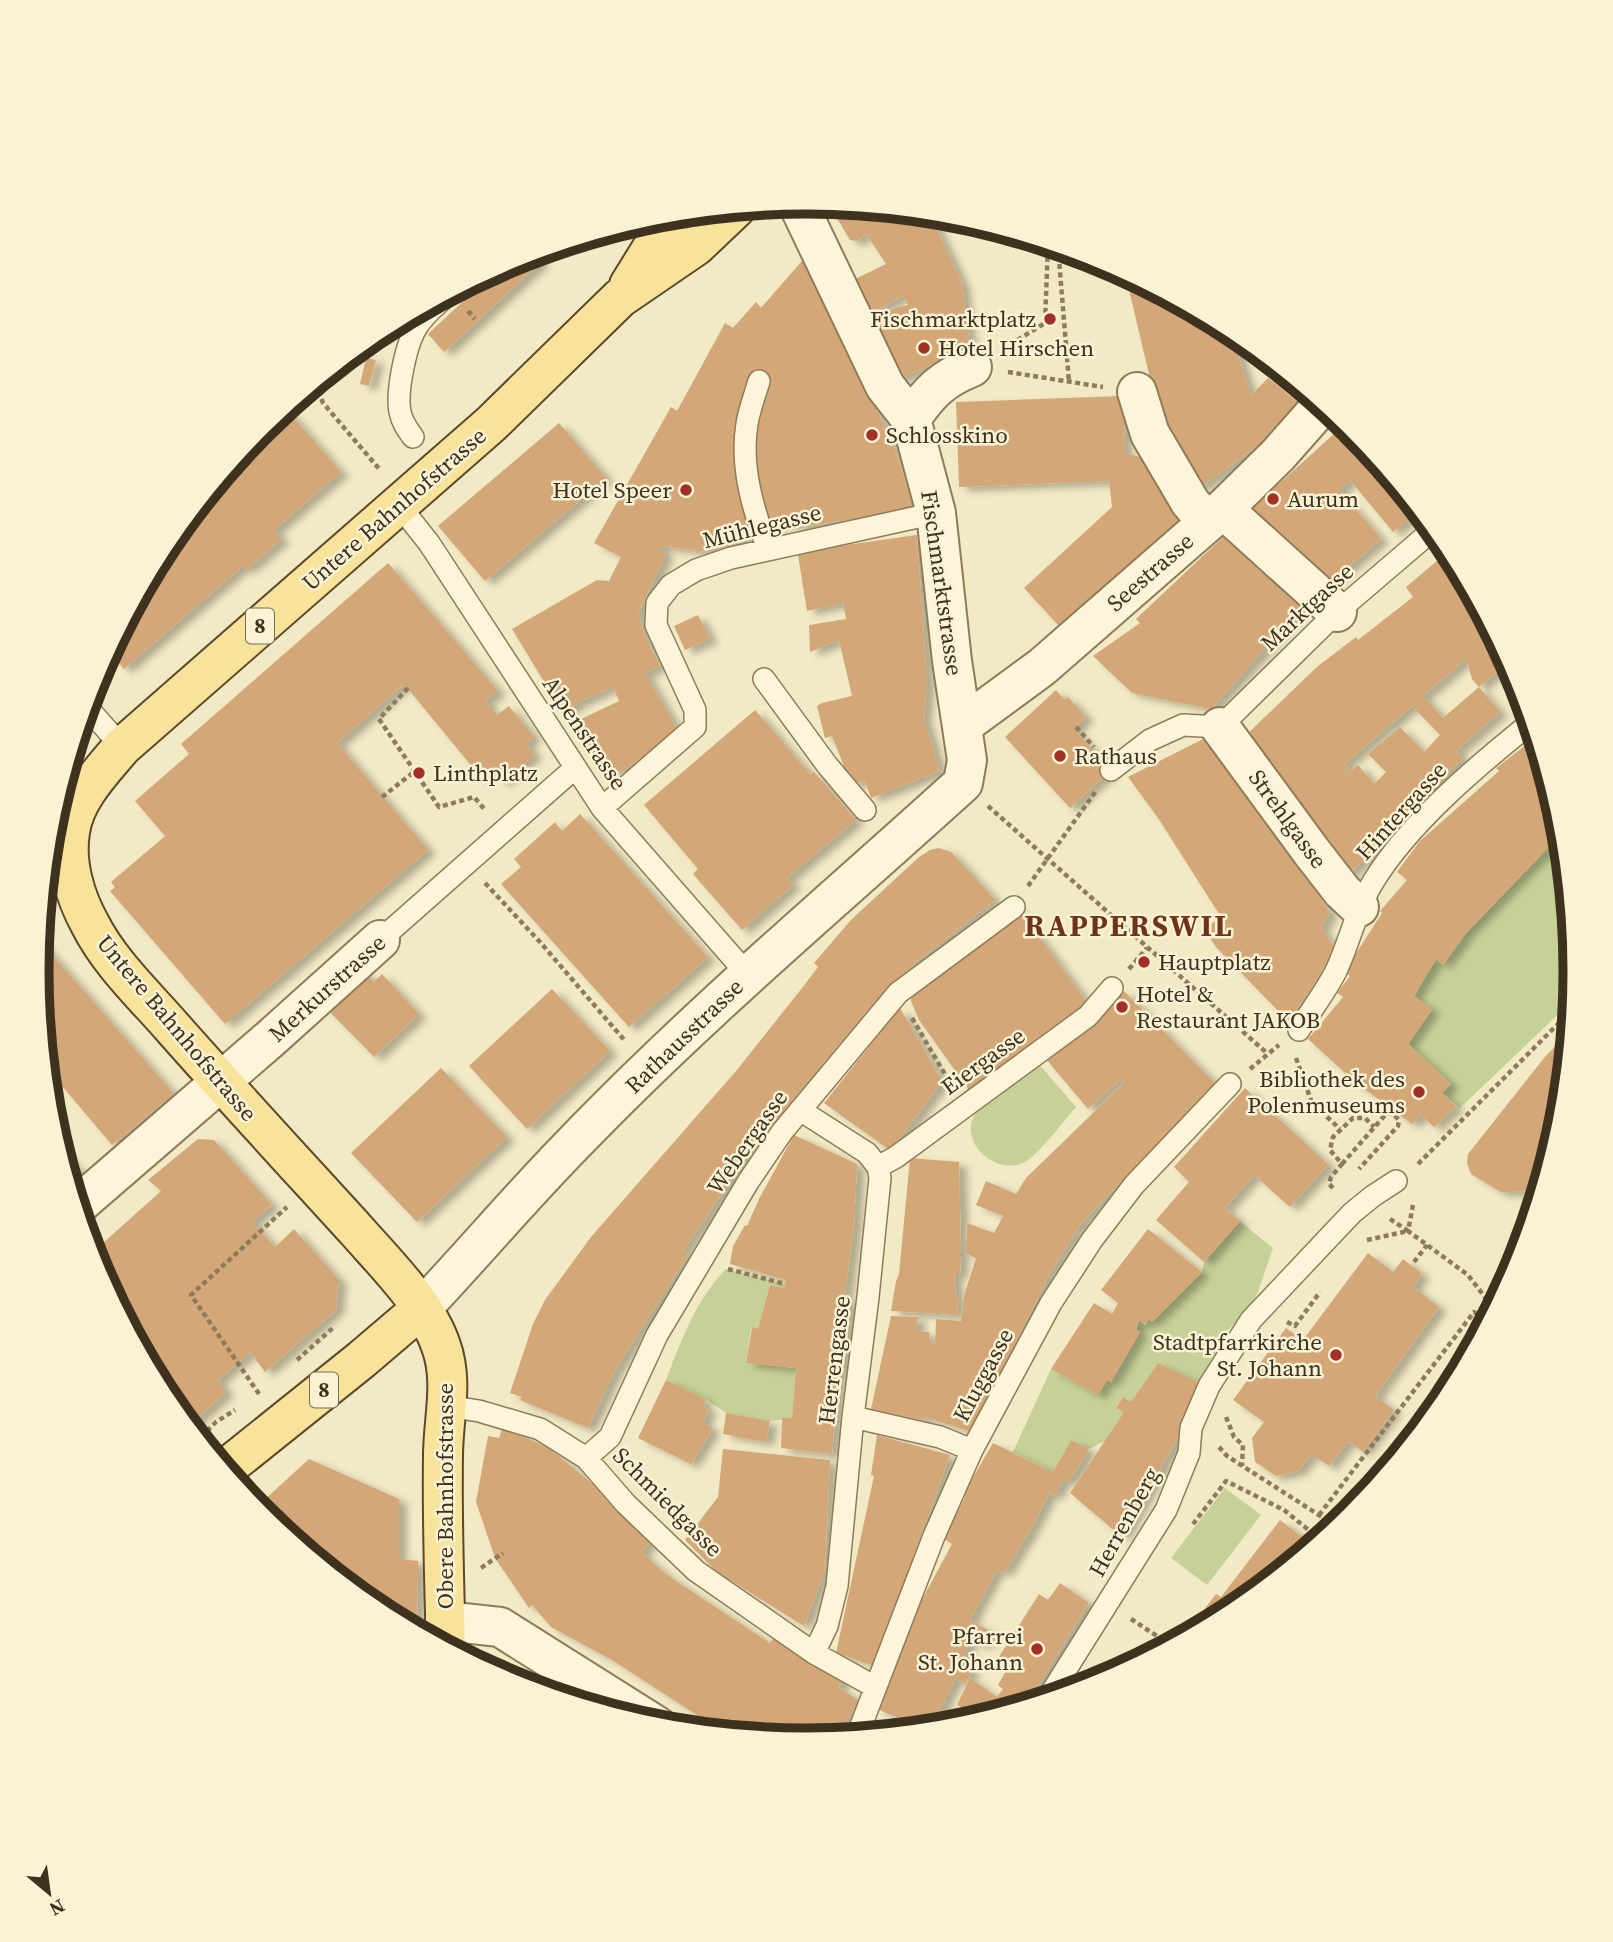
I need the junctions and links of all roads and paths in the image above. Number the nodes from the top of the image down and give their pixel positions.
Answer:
1 (803, 214) edge
2 (726, 218) edge
3 (665, 227) edge
4 (1048, 253) edge
5 (1059, 257) edge
6 (620, 298) junction
7 (429, 314) edge
8 (972, 367) junction
9 (759, 381) dead end
10 (1069, 382) junction
11 (319, 391) edge
12 (1137, 392) joint
13 (1317, 411) edge
14 (911, 419) junction
15 (413, 437) dead end
16 (381, 471) dead end
17 (398, 505) junction
18 (936, 513) junction
19 (1215, 516) junction
20 (1425, 535) edge
21 (768, 549) junction
22 (1337, 612) junction
23 (764, 679) dead end
24 (408, 688) dead end
25 (370, 714) dead end
26 (94, 715) edge
27 (379, 719) junction
28 (963, 725) junction
29 (1076, 727) dead end
30 (1220, 727) junction
31 (1524, 728) edge
32 (122, 747) junction
33 (1096, 748) dead end
34 (575, 768) junction
35 (1111, 769) joint
36 (415, 771) junction
37 (963, 783) junction
38 (382, 797) dead end
39 (603, 808) junction
40 (865, 810) dead end
41 (63, 828) edge
42 (503, 833) junction
43 (61, 838) edge
44 (1047, 860) junction
45 (468, 864) junction
46 (1014, 907) joint
47 (1359, 907) junction
48 (380, 940) joint
49 (748, 975) junction
50 (1112, 988) dead end
51 (898, 993) junction
52 (1562, 1020) edge
53 (1299, 1030) dead end
54 (1268, 1055) dead end
55 (1295, 1055) dead end
56 (649, 1069) junction
57 (219, 1081) junction
58 (1230, 1084) dead end
59 (800, 1110) junction
60 (959, 1111) junction
61 (1374, 1127) junction
62 (1340, 1129) junction
63 (1342, 1164) junction
64 (1362, 1166) dead end
65 (878, 1167) junction
66 (1396, 1181) joint
67 (1333, 1188) dead end
68 (85, 1199) edge
69 (1414, 1199) dead end
70 (290, 1205) dead end
71 (1391, 1220) dead end
72 (1408, 1231) junction
73 (1362, 1241) dead end
74 (1427, 1245) junction
75 (701, 1259) junction
76 (1414, 1262) dead end
77 (785, 1284) dead end
78 (1325, 1284) dead end
79 (1488, 1302) edge
80 (422, 1308) junction
81 (1481, 1317) edge
82 (1282, 1321) dead end
83 (335, 1326) dead end
84 (288, 1368) dead end
85 (269, 1385) dead end
86 (447, 1405) junction
87 (1225, 1415) dead end
88 (852, 1417) junction
89 (972, 1450) junction
90 (586, 1458) junction
91 (1233, 1460) dead end
92 (232, 1464) edge
93 (1242, 1466) junction
94 (1319, 1515) junction
95 (1327, 1521) edge
96 (1191, 1527) dead end
97 (1314, 1533) edge
98 (503, 1553) dead end
99 (475, 1571) dead end
100 (1108, 1604) junction
101 (445, 1634) edge
102 (1162, 1639) edge
103 (814, 1653) junction
104 (564, 1683) edge
105 (1056, 1686) edge
106 (875, 1687) junction
107 (601, 1700) edge
108 (860, 1727) edge

1 - 14 street, Fischmarktstrasse
2 - 6 main road, Untere Bahnhofstrasse / 8
3 - 6 main road, Untere Bahnhofstrasse / 8
4 - 8 path
5 - 10 path
6 - 17 main road, Untere Bahnhofstrasse / 8
7 - 15 lane
8 - 10 path
8 - 14 street
9 - 21 lane
10 - 12 path
11 - 16 path
12 - 19 street
13 - 19 street, Seestrasse
14 - 18 street, Fischmarktstrasse
17 - 32 main road, Untere Bahnhofstrasse / 8
17 - 34 lane, Alpenstrasse
18 - 21 lane, Mühlegasse
18 - 28 street, Fischmarktstrasse
19 - 22 street
19 - 28 street, Seestrasse
20 - 22 lane, Marktgasse
21 - 39 lane, Mühlegasse
22 - 30 lane, Marktgasse
23 - 40 lane
24 - 27 path
25 - 27 path
26 - 32 lane
27 - 36 path
28 - 37 street, Fischmarktstrasse
29 - 33 path
30 - 35 lane
30 - 47 street, Strehlgasse
31 - 47 lane, Hintergasse
32 - 41 main road, Untere Bahnhofstrasse / 8
34 - 39 lane, Alpenstrasse
34 - 42 lane, Merkurstrasse
35 - 44 path
36 - 38 path
36 - 42 path
37 - 44 path
37 - 49 street, Rathausstrasse
39 - 49 lane, Alpenstrasse
42 - 45 lane, Merkurstrasse
43 - 57 main road, Untere Bahnhofstrasse / 8
44 - 46 path
44 - 54 path
45 - 48 lane, Merkurstrasse
45 - 56 path
46 - 51 lane, Webergasse
47 - 53 lane, Hintergasse
48 - 57 street, Merkurstrasse
49 - 56 street, Rathausstrasse
50 - 60 lane, Eiergasse
51 - 59 lane, Webergasse
51 - 60 path
52 - 66 path
55 - 62 path
56 - 80 street, Rathausstrasse
57 - 68 street, Merkurstrasse
57 - 80 main road, Untere Bahnhofstrasse / 8
58 - 89 lane, Kluggasse
59 - 65 lane
59 - 75 lane, Webergasse
60 - 65 lane, Eiergasse
61 - 62 path
61 - 63 path
61 - 64 path
62 - 63 path
63 - 67 path
65 - 88 lane, Herrengasse
66 - 100 lane, Herrenberg
69 - 72 path
70 - 85 path
71 - 72 path
72 - 73 path
72 - 74 path
74 - 76 path
74 - 79 path
75 - 77 path
75 - 90 lane, Webergasse
78 - 82 path
80 - 86 main road, Obere Bahnhofstrasse
80 - 92 main road, 8
81 - 94 path
83 - 84 path
86 - 90 lane, Schmiedgasse
86 - 101 main road, Obere Bahnhofstrasse
87 - 93 path
88 - 89 lane
88 - 103 lane, Herrengasse
89 - 106 lane, Kluggasse
90 - 103 lane, Schmiedgasse
91 - 93 path
93 - 94 path
94 - 95 path
96 - 97 path
98 - 99 path
100 - 102 path
100 - 105 lane, Herrenberg
101 - 104 street
103 - 106 lane, Schmiedgasse
104 - 107 street
106 - 108 lane, Kluggasse

